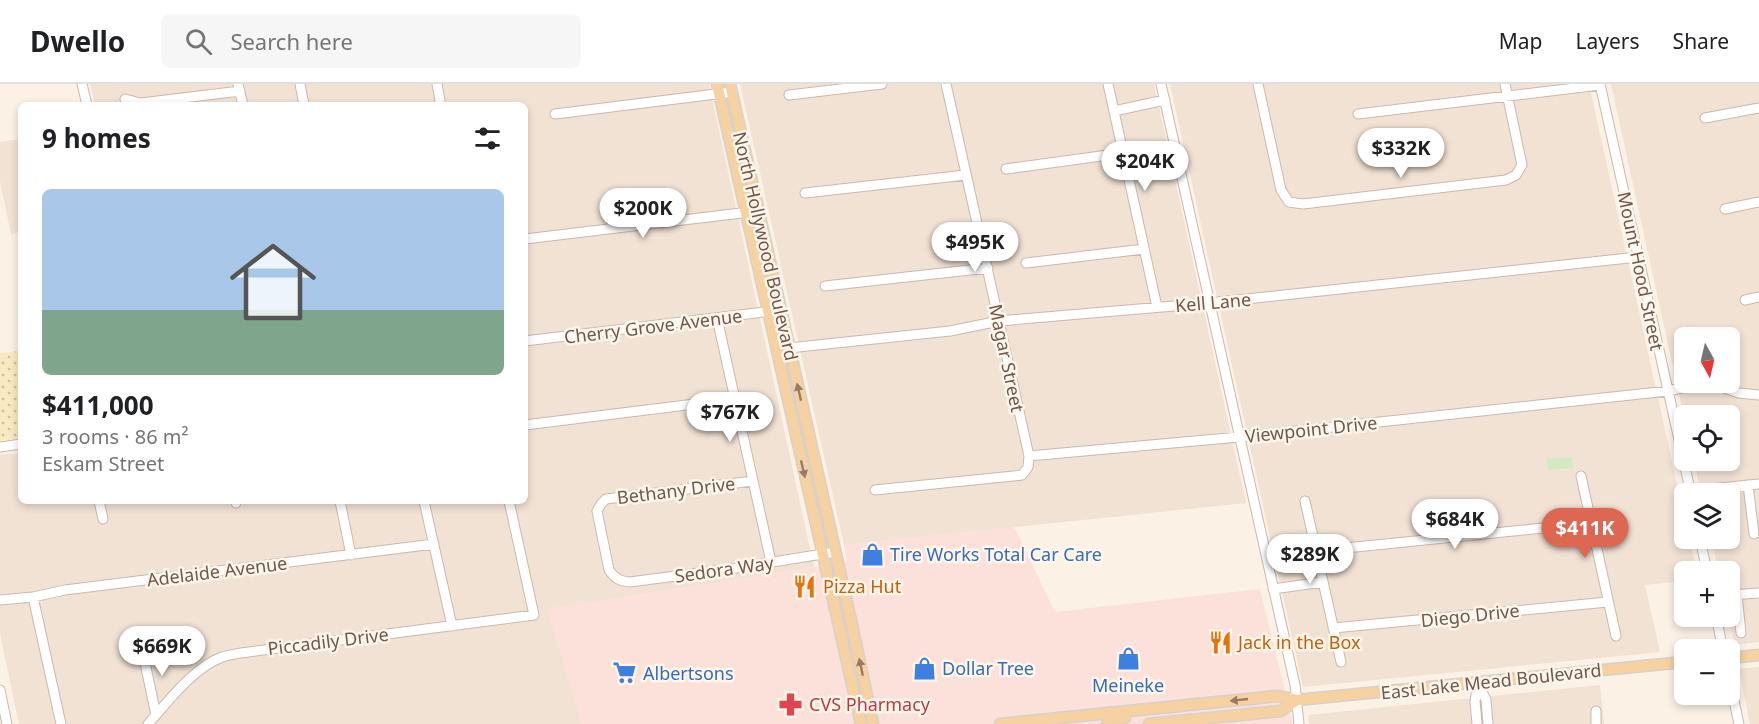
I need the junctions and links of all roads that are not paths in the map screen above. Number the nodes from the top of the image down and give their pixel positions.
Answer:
1 (82, 84) edge
2 (300, 84) edge
3 (437, 84) edge
4 (882, 84) edge
5 (946, 84) edge
6 (1108, 84) edge
7 (1161, 84) edge
8 (1258, 84) edge
9 (1505, 84) edge
10 (1600, 84) edge
11 (239, 88) edge
12 (731, 88) edge
13 (718, 89) edge
14 (789, 95) dead end
15 (1508, 95) junction
16 (125, 99) dead end
17 (1165, 100) junction
18 (86, 102) edge
19 (137, 102) edge
20 (148, 102) edge
21 (303, 102) edge
22 (440, 102) edge
23 (1759, 108) edge
24 (1114, 111) junction
25 (555, 114) dead end
26 (1358, 114) dead end
27 (1705, 118) dead end
28 (1123, 153) junction
29 (1006, 168) dead end
30 (966, 175) junction
31 (805, 193) dead end
32 (1759, 202) edge
33 (1725, 209) dead end
34 (758, 212) junction
35 (745, 213) junction
36 (528, 239) edge
37 (1144, 249) junction
38 (1638, 257) junction
39 (1026, 263) dead end
40 (988, 268) junction
41 (825, 286) dead end
42 (1759, 297) edge
43 (1745, 300) dead end
44 (1209, 303) junction
45 (1157, 307) junction
46 (780, 310) junction
47 (767, 312) junction
48 (717, 318) junction
49 (999, 321) junction
50 (528, 341) edge
51 (789, 348) junction
52 (1668, 391) junction
53 (1759, 395) edge
54 (735, 399) junction
55 (528, 425) edge
56 (1239, 436) junction
57 (18, 444) edge
58 (0, 447) edge
59 (1029, 456) junction
60 (1581, 476) dead end
61 (753, 480) junction
62 (1688, 483) edge
63 (1759, 484) edge
64 (1748, 485) junction
65 (1740, 486) edge
66 (875, 490) dead end
67 (1305, 501) dead end
68 (100, 504) edge
69 (341, 504) edge
70 (425, 504) edge
71 (511, 504) edge
72 (103, 519) dead end
73 (1592, 523) junction
74 (1754, 534) dead end
75 (434, 544) junction
76 (1316, 551) junction
77 (835, 552) junction
78 (822, 554) junction
79 (351, 555) junction
80 (771, 562) junction
81 (614, 577) joint
82 (1323, 582) junction
83 (1273, 589) junction
84 (1759, 593) edge
85 (1740, 594) edge
86 (33, 597) junction
87 (0, 600) edge
88 (1608, 602) junction
89 (452, 626) junction
90 (1740, 627) edge
91 (1333, 628) junction
92 (1741, 633) dead end
93 (854, 634) junction
94 (841, 636) junction
95 (1616, 636) dead end
96 (141, 644) dead end
97 (1759, 655) edge
98 (1740, 657) edge
99 (1341, 662) dead end
100 (1674, 663) edge
101 (1478, 682) junction
102 (0, 690) edge
103 (1297, 700) junction
104 (1735, 705) edge
105 (1133, 711) junction
106 (1596, 711) dead end
107 (156, 715) junction
108 (1057, 721) edge
109 (8, 724) edge
110 (61, 724) edge
111 (148, 724) edge
112 (861, 724) edge
113 (873, 724) edge
114 (1000, 724) edge
115 (1107, 724) edge
116 (1149, 724) edge
117 (1299, 724) edge
118 (1477, 724) edge
119 (1488, 724) edge
120 (1596, 724) edge
121 (1739, 724) edge

1 - 18 street
2 - 21 street
3 - 22 street
4 - 14 street
5 - 30 street, Magar Street
6 - 24 street
7 - 17 street
8 - 15 street
9 - 15 street
10 - 15 street
10 - 38 street, Mount Hood Street
11 - 20 street
12 - 13 street
12 - 34 main road, North Hollywood Boulevard
13 - 25 street
13 - 35 main road, North Hollywood Boulevard
15 - 26 street
16 - 19 street
17 - 24 street
17 - 44 street
23 - 27 street
24 - 28 street
28 - 29 street
28 - 37 street
30 - 31 street
30 - 40 street, Magar Street
32 - 33 street
34 - 35 street
34 - 46 main road, North Hollywood Boulevard
35 - 36 street
35 - 47 main road, North Hollywood Boulevard
37 - 39 street
37 - 45 street
38 - 44 street, Kell Lane
38 - 52 street, Mount Hood Street
40 - 41 street
40 - 49 street, Magar Street
42 - 43 street
44 - 45 street, Kell Lane
44 - 56 street
45 - 49 street, Kell Lane
46 - 47 street, Cherry Grove Avenue
46 - 51 main road, North Hollywood Boulevard
47 - 48 street, Cherry Grove Avenue
47 -> 78 main road, North Hollywood Boulevard
48 - 50 street, Cherry Grove Avenue
48 - 54 street
49 - 51 street, Kell Lane
49 - 59 street, Magar Street
77 -> 51 main road, North Hollywood Boulevard
52 - 53 street, Viewpoint Drive
52 - 56 street, Viewpoint Drive
52 - 62 street, Mount Hood Street
54 - 55 street
54 - 61 street
56 - 59 street, Viewpoint Drive
56 - 83 street
57 - 58 street
59 - 66 street
60 - 73 street
61 - 80 street
61 - 81 street, Bethany Drive
63 - 64 street
64 - 65 street
64 - 74 street
67 - 76 street
68 - 72 street
69 - 79 street
70 - 75 street
71 - 89 street, Piccadily Drive
73 - 76 street
73 - 88 street
75 - 79 street, Adelaide Avenue
75 - 89 street
76 - 82 street
77 - 78 street, Sedora Way
77 - 93 main road, North Hollywood Boulevard
78 - 80 street, Sedora Way
78 - 94 main road, North Hollywood Boulevard
79 - 86 street, Adelaide Avenue
80 - 81 street, Sedora Way
82 - 83 street
82 - 91 street
83 - 103 street
84 - 85 street
86 - 87 street, Adelaide Avenue
86 - 110 street
88 - 91 street, Diego Drive
88 - 95 street
89 - 107 street, Piccadily Drive
90 - 92 street
91 - 99 street
93 - 94 main road
113 -> 93 main road, North Hollywood Boulevard
94 - 112 main road, North Hollywood Boulevard
96 - 107 street
97 - 98 main road
100 - 101 main road, East Lake Mead Boulevard
101 - 103 main road, East Lake Mead Boulevard
101 - 118 street
101 - 119 street
102 - 109 street
103 -> 105 main road, East Lake Mead Boulevard
103 - 116 main road, East Lake Mead Boulevard
103 - 117 street
104 - 121 street
105 - 108 main road, East Lake Mead Boulevard
105 - 115 main road
106 - 120 street
107 - 111 street, Piccadily Drive
108 - 114 main road, East Lake Mead Boulevard

